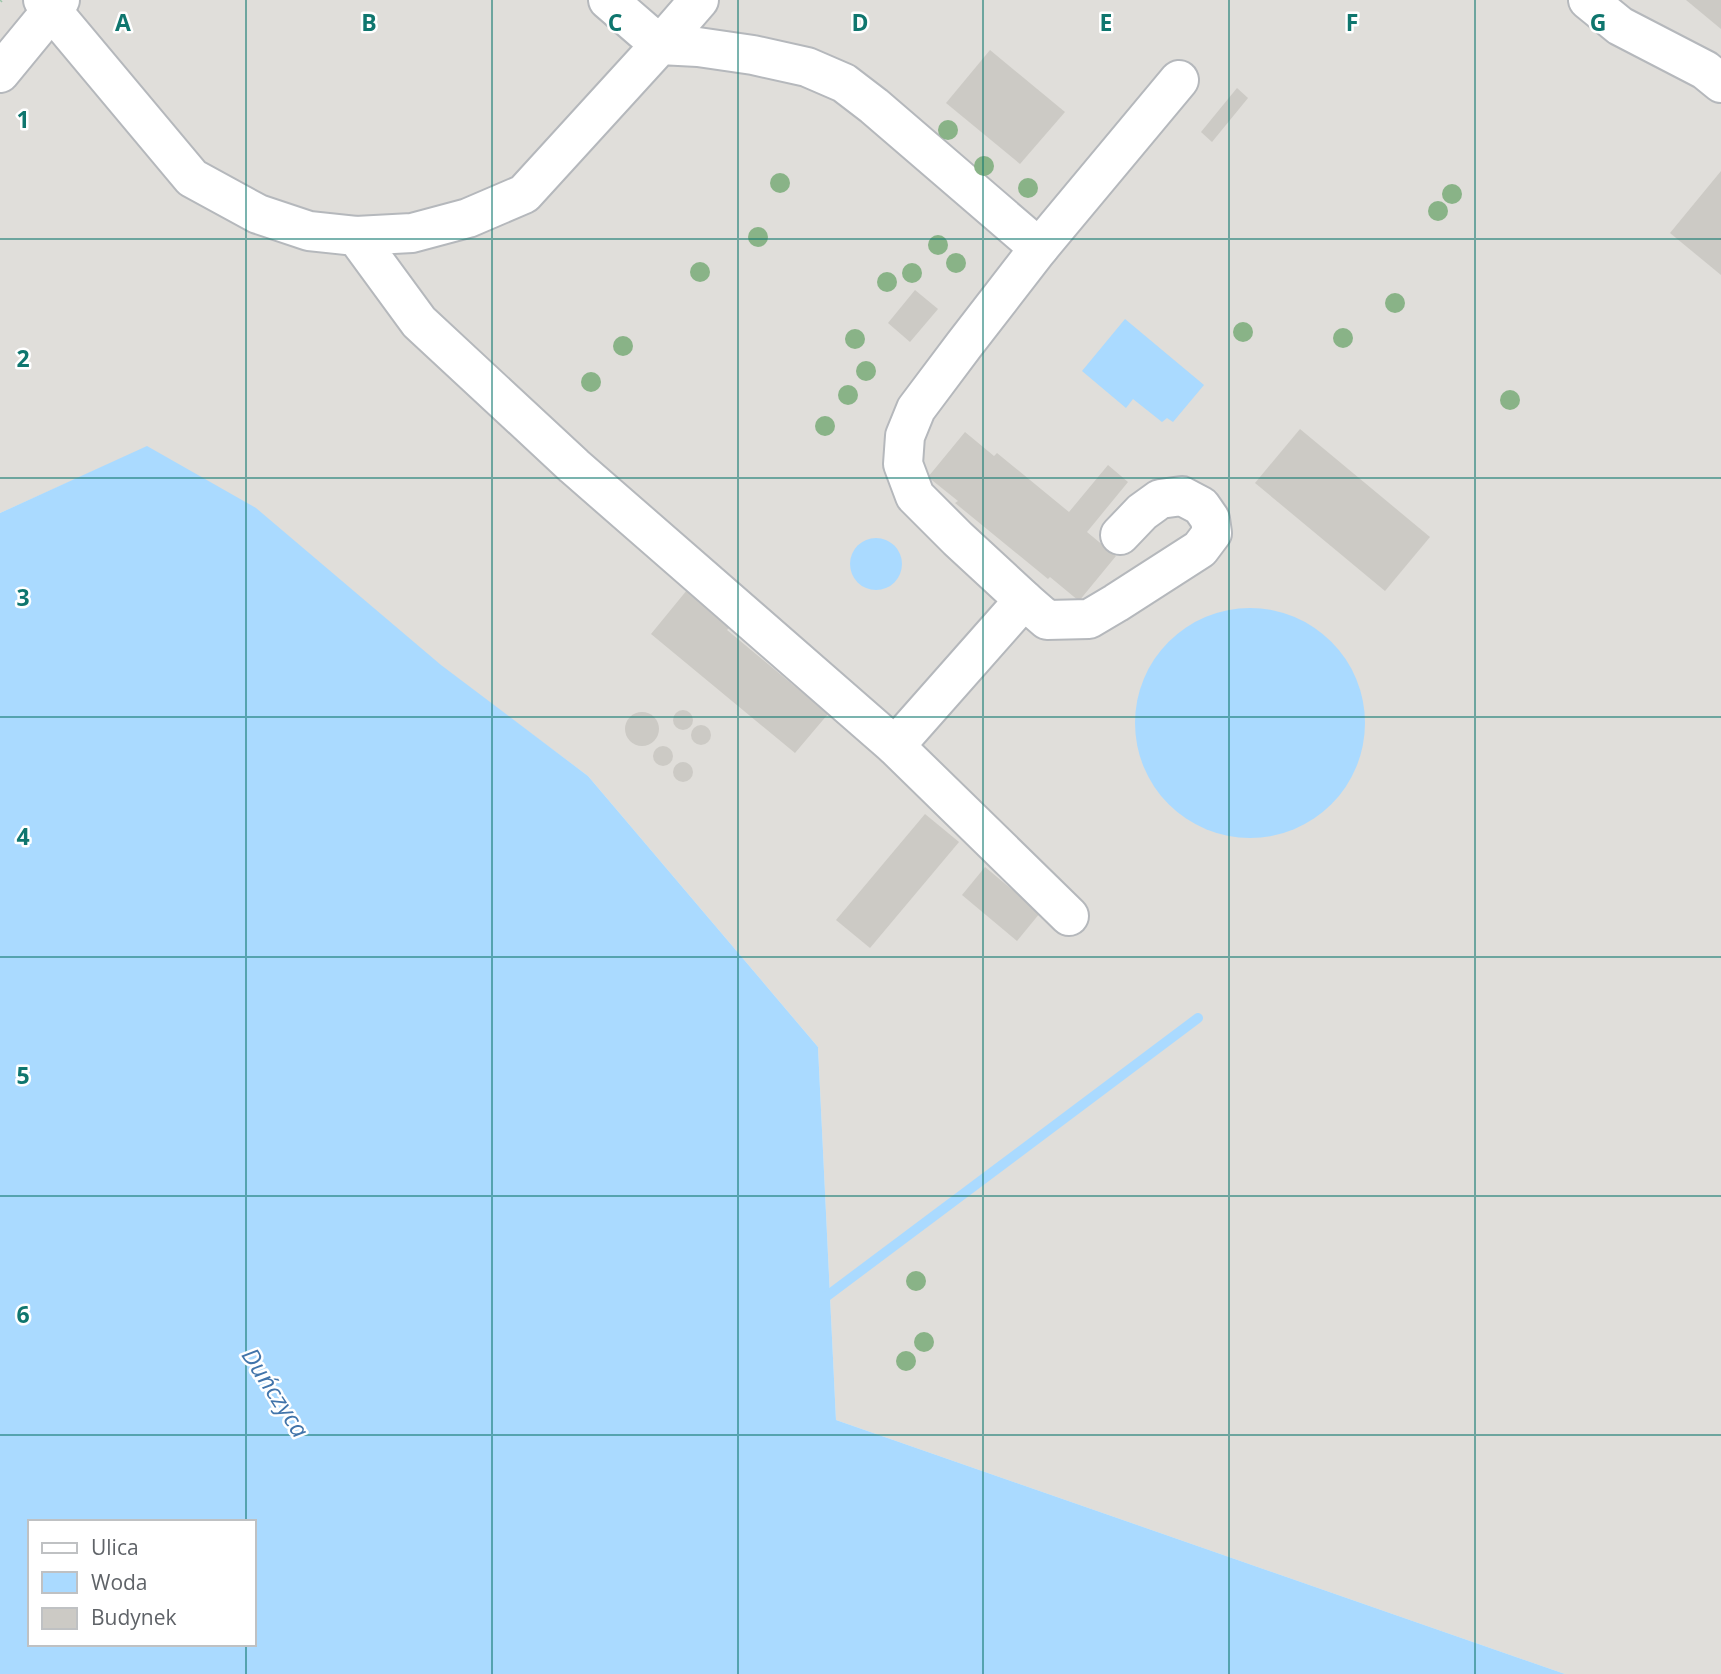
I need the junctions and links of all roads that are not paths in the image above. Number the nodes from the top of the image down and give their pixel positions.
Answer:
1 (608, 0) edge
2 (699, 0) edge
3 (1588, 0) edge
4 (52, 4) edge
5 (660, 45) junction
6 (0, 73) edge
7 (1180, 80) dead end
8 (1721, 83) edge
9 (356, 236) junction
10 (1039, 248) junction
11 (1119, 535) dead end
12 (1024, 600) junction
13 (895, 746) junction
14 (1069, 916) dead end

1 - 5 street
2 - 5 street
3 - 8 street
4 - 6 street
4 - 9 street
5 - 9 street
5 - 10 street
7 - 10 street
9 - 13 street
10 - 12 street
11 - 12 street
12 - 13 street
13 - 14 street

